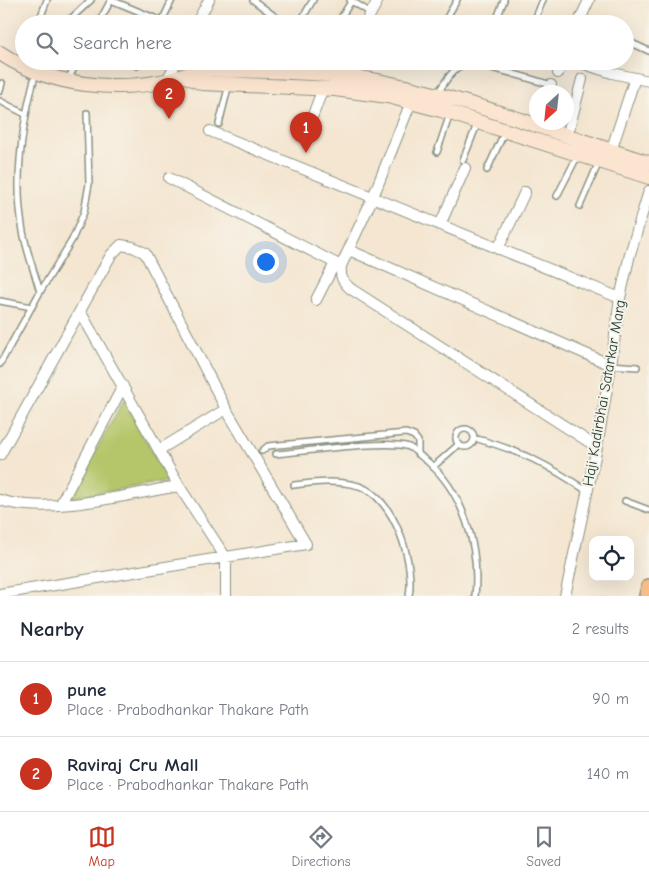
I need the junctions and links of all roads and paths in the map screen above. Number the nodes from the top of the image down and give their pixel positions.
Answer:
1 (47, 0) edge
2 (91, 0) edge
3 (111, 0) edge
4 (172, 0) edge
5 (209, 0) edge
6 (253, 0) edge
7 (314, 0) edge
8 (351, 0) edge
9 (378, 0) edge
10 (457, 0) edge
11 (504, 0) edge
12 (543, 0) edge
13 (589, 0) edge
14 (371, 13) joint
15 (41, 15) edge
16 (75, 15) edge
17 (103, 15) edge
18 (145, 15) edge
19 (164, 15) edge
20 (201, 15) edge
21 (273, 15) edge
22 (305, 15) edge
23 (342, 15) edge
24 (448, 15) edge
25 (498, 15) edge
26 (536, 15) edge
27 (582, 15) edge
28 (634, 44) edge
29 (649, 51) edge
30 (0, 53) edge
31 (15, 61) edge
32 (32, 70) edge
33 (73, 70) edge
34 (172, 70) edge
35 (200, 70) edge
36 (282, 70) edge
37 (341, 70) edge
38 (455, 70) edge
39 (491, 70) edge
40 (559, 70) edge
41 (601, 70) edge
42 (36, 72) junction
43 (558, 73) dead end
44 (186, 76) junction
45 (635, 78) junction
46 (582, 79) dead end
47 (167, 80) junction
48 (66, 81) junction
49 (649, 81) edge
50 (2, 84) dead end
51 (229, 84) junction
52 (332, 84) junction
53 (537, 85) edge
54 (0, 91) edge
55 (436, 94) junction
56 (0, 101) edge
57 (412, 102) junction
58 (86, 113) dead end
59 (451, 113) junction
60 (25, 114) junction
61 (478, 122) junction
62 (529, 122) edge
63 (310, 123) dead end
64 (219, 124) dead end
65 (551, 130) edge
66 (210, 131) dead end
67 (505, 131) junction
68 (567, 137) junction
69 (611, 151) junction
70 (436, 152) dead end
71 (578, 154) junction
72 (599, 161) junction
73 (649, 163) edge
74 (464, 164) joint
75 (488, 170) dead end
76 (649, 177) edge
77 (169, 178) dead end
78 (649, 190) edge
79 (525, 192) dead end
80 (558, 196) dead end
81 (373, 197) junction
82 (580, 206) dead end
83 (440, 225) junction
84 (498, 249) junction
85 (349, 250) junction
86 (338, 264) junction
87 (40, 292) junction
88 (620, 298) junction
89 (316, 300) dead end
90 (0, 301) edge
91 (32, 307) junction
92 (81, 313) junction
93 (0, 364) edge
94 (611, 365) junction
95 (637, 367) dead end
96 (123, 386) junction
97 (226, 409) junction
98 (474, 438) junction
99 (459, 444) junction
100 (597, 447) junction
101 (159, 450) junction
102 (262, 451) dead end
103 (276, 454) dead end
104 (418, 454) junction
105 (0, 455) edge
106 (433, 467) junction
107 (294, 484) dead end
108 (179, 486) junction
109 (588, 491) junction
110 (0, 500) edge
111 (625, 501) dead end
112 (60, 505) junction
113 (649, 510) edge
114 (226, 558) junction
115 (649, 587) edge
116 (0, 594) edge
117 (226, 596) edge
118 (409, 596) edge
119 (475, 596) edge
120 (565, 596) edge
121 (647, 596) edge

1 - 15 lane
2 - 16 lane
3 - 17 lane
3 - 18 lane
4 - 19 lane
5 - 20 street
6 - 21 lane
7 - 22 lane
8 - 14 lane
8 - 23 lane
9 - 14 street
10 - 24 lane
11 - 25 lane
12 - 26 lane
13 - 27 street
28 - 29 lane
30 - 31 main road
32 - 42 main road
33 - 48 lane
34 - 47 street
35 - 44 main road
36 - 52 main road
37 - 52 street
38 - 55 lane
39 - 53 lane
40 - 43 street
41 - 45 street
42 - 48 main road
42 - 60 lane
44 - 47 main road
44 - 51 main road
45 - 49 street
45 - 69 street
46 - 68 street
47 - 48 main road
50 - 54 lane
51 - 52 main road
51 - 64 lane
52 - 55 main road
52 - 57 main road
52 - 63 street
55 - 62 main road
56 - 60 lane
57 - 59 main road
57 - 81 street
58 - 87 lane
59 - 61 main road
59 - 70 lane
60 - 87 lane
61 - 67 main road
61 - 74 lane
65 - 68 main road
66 - 81 street
67 - 71 main road
67 - 75 lane
68 - 69 main road
69 - 73 main road
71 - 72 main road
71 - 80 lane
72 - 76 main road
72 - 82 lane
74 - 83 street
77 - 86 street
78 - 88 street, Haji Kadirbhai Satarkar Marg
79 - 84 street
81 - 83 street
81 - 85 street
83 - 84 street
84 - 88 street
85 - 86 street
85 - 94 street
86 - 89 street
86 - 100 street
87 - 91 lane
88 - 94 street, Haji Kadirbhai Satarkar Marg
90 - 91 lane
91 - 93 lane
92 - 96 street
92 - 97 street
92 - 105 street
94 - 95 lane
94 - 100 street, Haji Kadirbhai Satarkar Marg
96 - 101 street
96 - 112 street
97 - 101 street
97 - 114 street
98 - 99 lane
98 - 99 lane
98 - 109 lane
99 - 106 lane
100 - 109 street, Haji Kadirbhai Satarkar Marg
101 - 108 street
102 - 104 lane
103 - 104 lane
104 - 106 lane
106 - 119 lane
107 - 118 lane
108 - 112 street
108 - 114 street
109 - 120 street, Haji Kadirbhai Satarkar Marg
110 - 112 street
111 - 113 lane
114 - 116 street
114 - 117 street
115 - 121 main road

